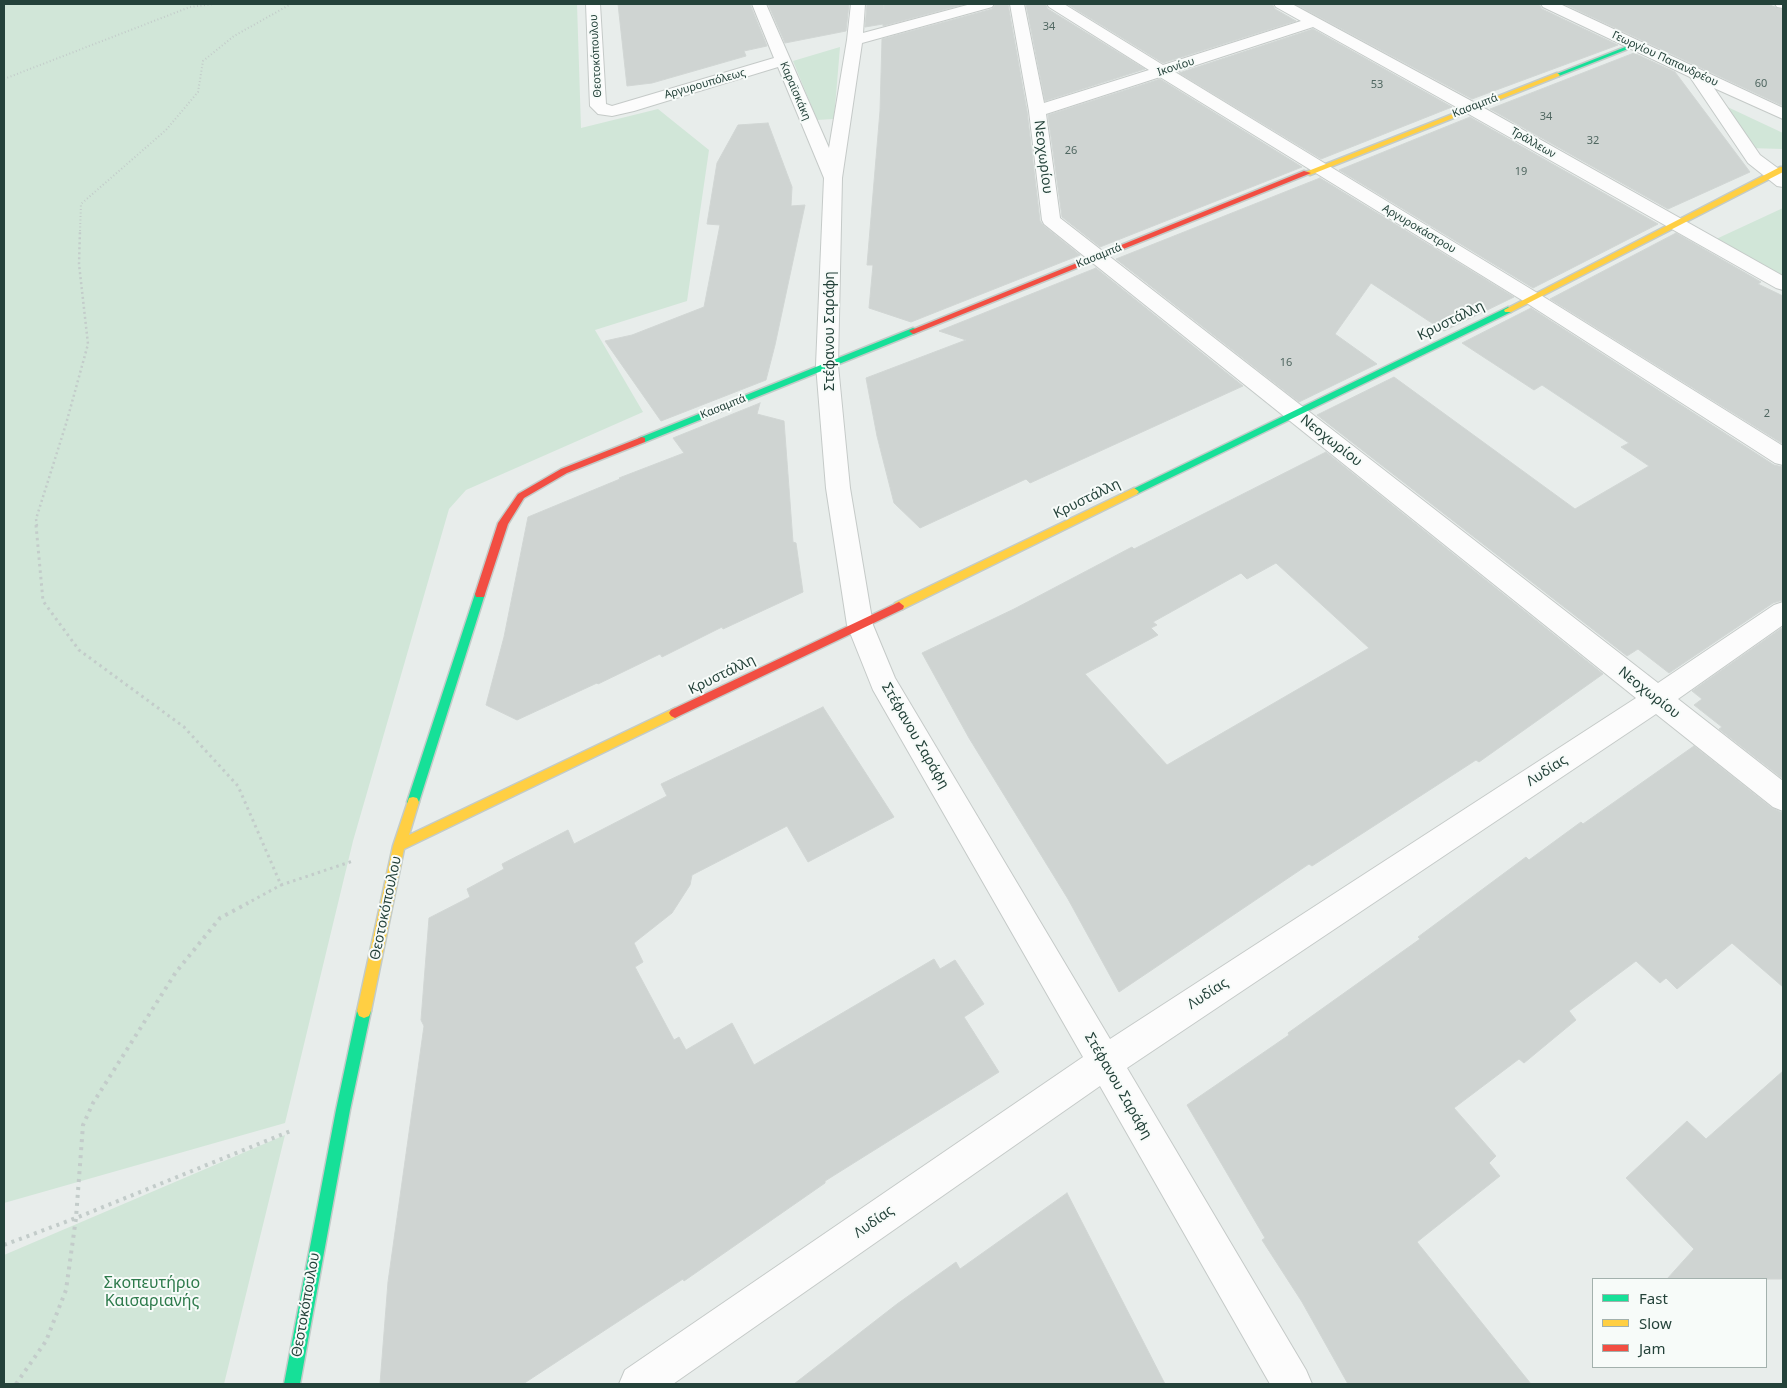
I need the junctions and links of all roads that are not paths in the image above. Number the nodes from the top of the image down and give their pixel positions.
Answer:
1 (593, 4) edge
2 (759, 4) edge
3 (858, 4) edge
4 (987, 4) edge
5 (1017, 4) edge
6 (1054, 4) edge
7 (1281, 4) edge
8 (1548, 4) edge
9 (1314, 22) junction
10 (855, 40) junction
11 (1635, 44) junction
12 (782, 61) junction
13 (1163, 72) junction
14 (1695, 72) junction
15 (628, 107) joint
16 (1471, 108) junction
17 (1037, 111) junction
18 (1783, 114) edge
19 (1318, 169) junction
20 (1780, 175) edge
21 (833, 178) junction
22 (1676, 224) junction
23 (1096, 257) junction
24 (1783, 284) edge
25 (1532, 298) junction
26 (827, 365) junction
27 (1298, 414) junction
28 (1783, 457) edge
29 (564, 471) joint
30 (1783, 612) edge
31 (860, 625) junction
32 (1656, 699) junction
33 (1783, 798) edge
34 (399, 846) junction
35 (1104, 1063) junction
36 (292, 1384) edge
37 (640, 1384) edge
38 (1292, 1384) edge

1 - 15 street, Θεοτοκόπουλου
2 - 12 street, Καραϊσκάκη
3 - 10 street, Στέφανου Σαράφη
4 - 10 street
5 - 17 street, Νεοχωρίου
6 - 13 street, Αργυροκάστρου
7 - 9 street, Τράλλεων
8 - 11 street, Γεωργίου Παπανδρέου
9 - 13 street, Ικονίου
9 - 16 street, Τράλλεων
10 - 21 street, Στέφανου Σαράφη
11 - 14 street, Γεωργίου Παπανδρέου
11 - 16 street, Κασαμπά
12 - 15 street, Αργυρουπόλεως
12 - 21 street, Καραϊσκάκη
13 - 17 street, Ικονίου
13 - 19 street, Αργυροκάστρου
14 - 18 street, Γεωργίου Παπανδρέου
14 - 20 street
16 - 19 street, Κασαμπά
16 - 22 street, Τράλλεων
17 - 23 street, Νεοχωρίου
19 - 23 street, Κασαμπά
19 - 25 street, Αργυροκάστρου
20 - 22 street, Κρυστάλλη
21 - 26 street, Στέφανου Σαράφη
22 - 24 street, Τράλλεων
22 - 25 street, Κρυστάλλη
23 - 26 street, Κασαμπά
23 - 27 street, Νεοχωρίου
25 - 27 street, Κρυστάλλη
25 - 28 street, Αργυροκάστρου
26 - 29 street, Κασαμπά
26 - 31 street, Στέφανου Σαράφη
27 - 31 street, Κρυστάλλη
27 - 32 street, Νεοχωρίου
29 - 34 street, Θεοτοκόπουλου
30 - 32 street, Λυδίας
31 - 34 street, Κρυστάλλη
31 - 35 street, Στέφανου Σαράφη
32 - 33 street, Νεοχωρίου
32 - 35 street, Λυδίας
34 - 36 street, Θεοτοκόπουλου
35 - 37 street, Λυδίας
35 - 38 street, Στέφανου Σαράφη

